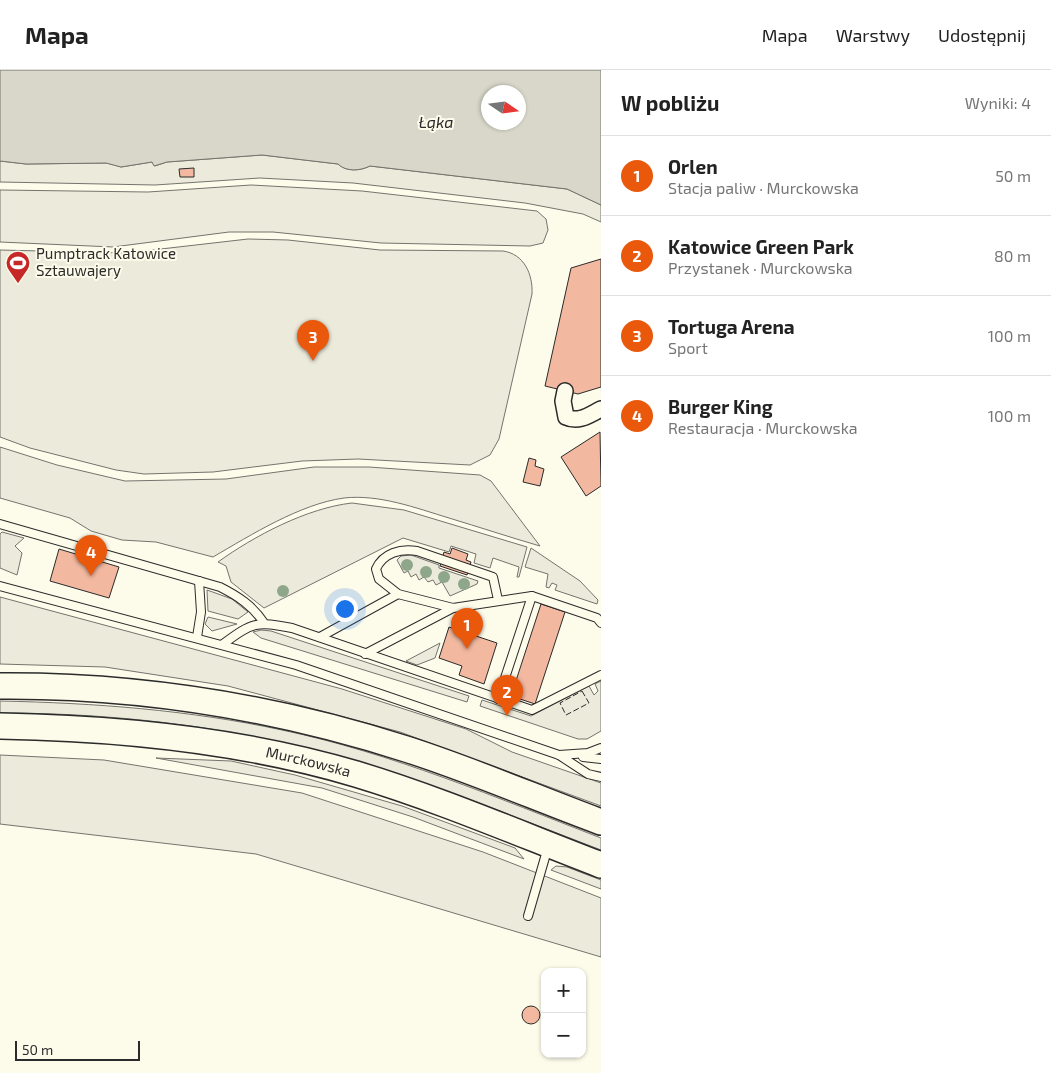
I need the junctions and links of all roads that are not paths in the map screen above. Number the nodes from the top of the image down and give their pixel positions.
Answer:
1 (565, 391) dead end
2 (601, 409) edge
3 (0, 524) edge
4 (199, 581) junction
5 (0, 586) edge
6 (398, 594) junction
7 (532, 596) junction
8 (498, 600) junction
9 (453, 608) junction
10 (264, 622) junction
11 (601, 623) edge
12 (197, 637) junction
13 (320, 637) junction
14 (224, 644) junction
15 (365, 654) junction
16 (601, 675) edge
17 (0, 679) edge
18 (0, 686) edge
19 (30, 686) junction
20 (498, 699) junction
21 (0, 726) edge
22 (601, 748) edge
23 (558, 755) junction
24 (601, 759) edge
25 (601, 777) edge
26 (601, 822) edge
27 (549, 845) junction
28 (601, 865) edge
29 (528, 916) dead end

1 - 2 street
3 - 4 lane
4 - 10 lane
4 - 12 lane
5 - 12 lane
6 - 8 lane
6 - 9 lane
6 - 13 lane
7 - 8 lane
7 - 11 lane
7 - 20 lane
8 - 9 lane
9 - 15 lane
10 - 13 lane
10 - 14 lane
12 - 14 lane
13 - 15 lane
14 - 23 lane
15 - 20 lane
16 - 20 lane
17 - 19 highway
18 - 19 highway
19 - 26 highway
21 - 27 highway, Murckowska
22 - 23 lane
23 - 24 lane
23 - 25 lane
27 - 28 highway, Murckowska
27 - 29 lane

